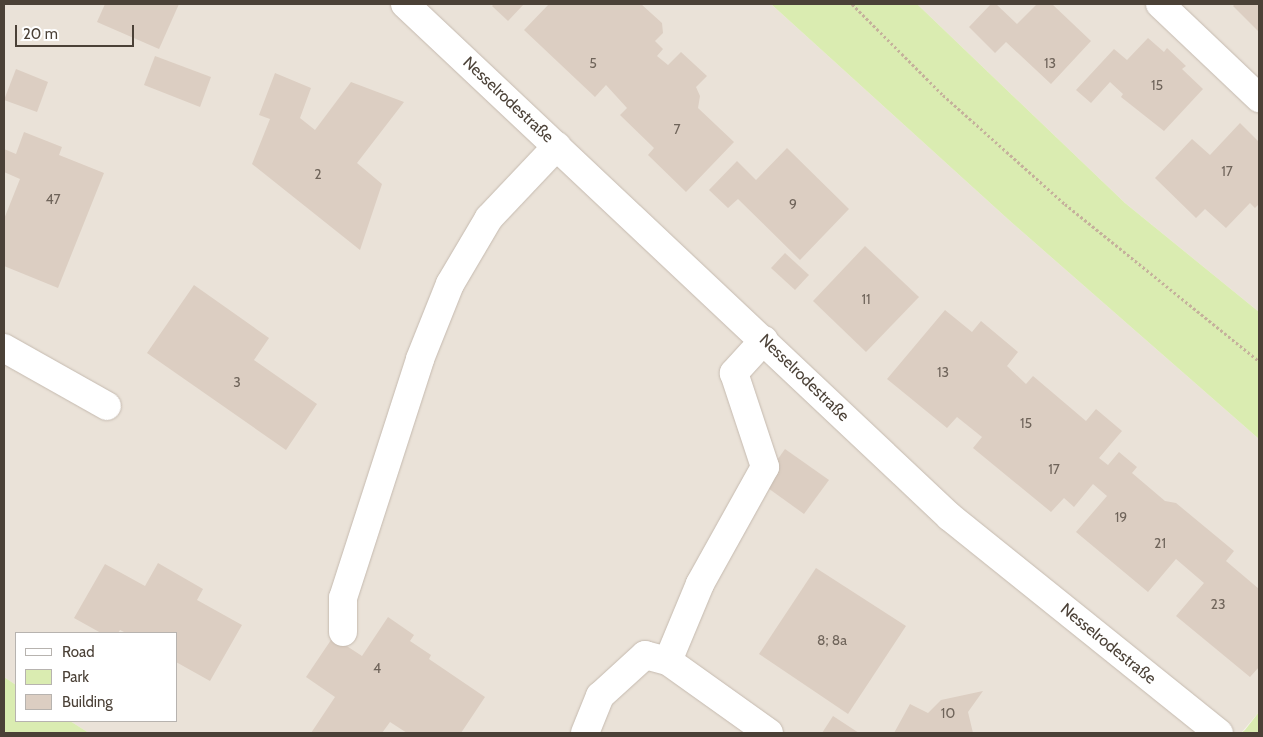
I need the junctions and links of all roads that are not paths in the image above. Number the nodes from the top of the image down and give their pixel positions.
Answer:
1 (405, 4) edge
2 (1160, 4) edge
3 (1259, 98) edge
4 (557, 146) junction
5 (764, 340) junction
6 (4, 348) edge
7 (107, 406) dead end
8 (343, 632) dead end
9 (668, 661) junction
10 (585, 733) edge
11 (769, 733) edge
12 (1218, 733) edge

1 - 4 street, Nesselrodestraße
2 - 3 street
4 - 5 street, Nesselrodestraße
4 - 8 street
5 - 9 street
5 - 12 street, Nesselrodestraße
6 - 7 street
9 - 10 street
9 - 11 street

